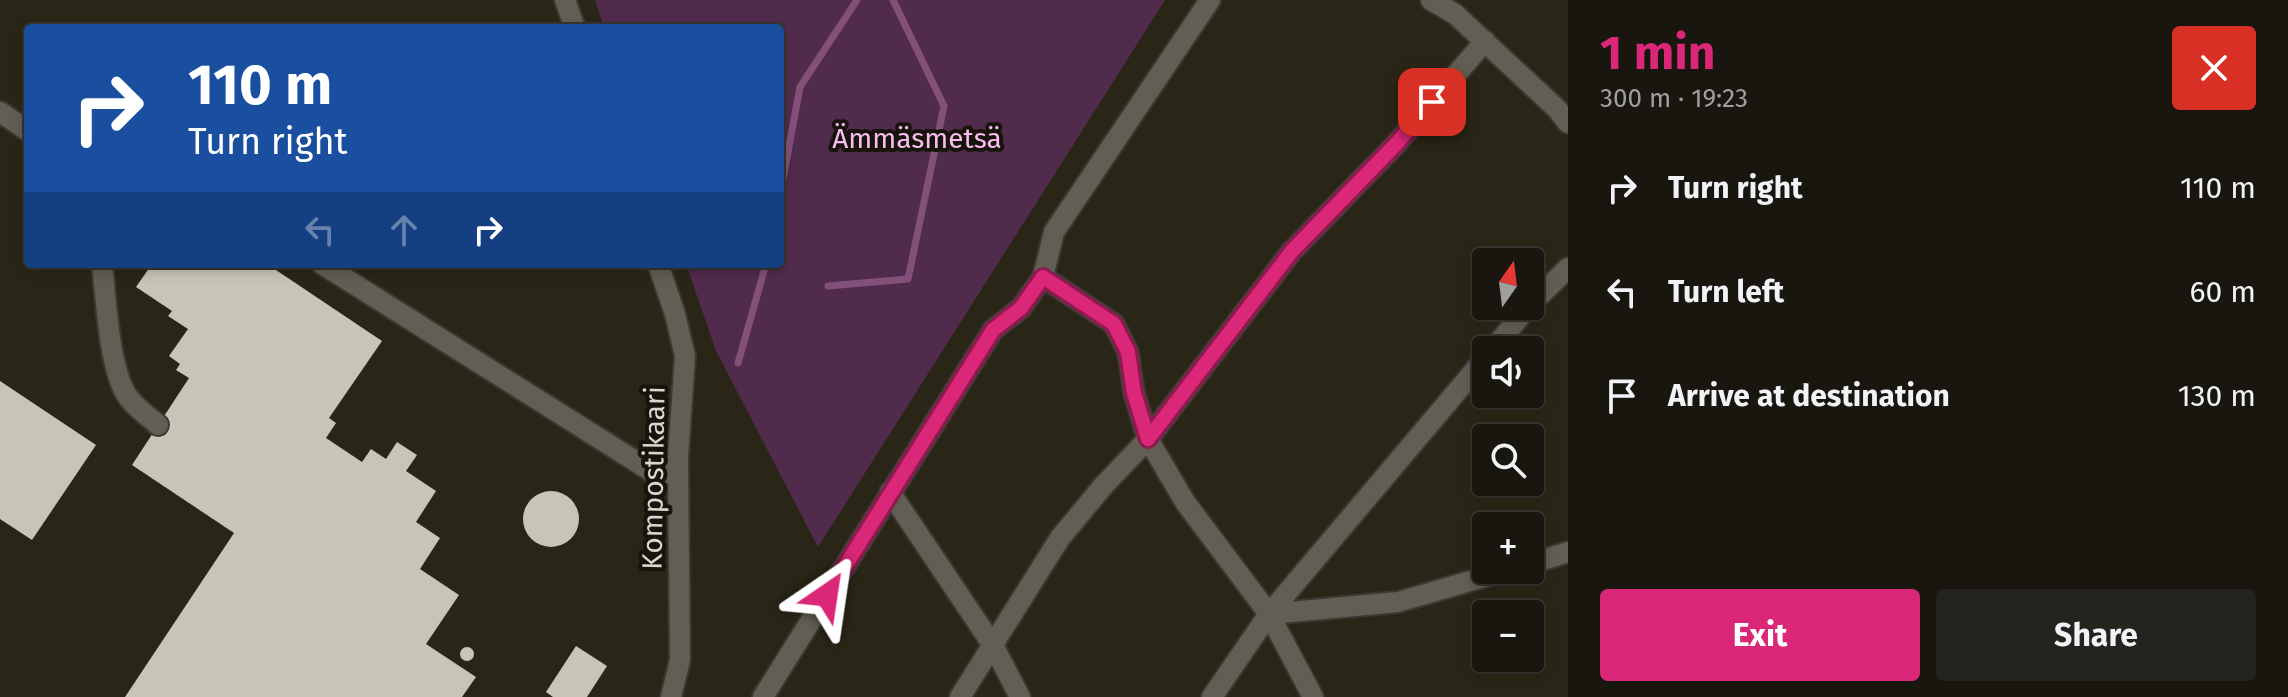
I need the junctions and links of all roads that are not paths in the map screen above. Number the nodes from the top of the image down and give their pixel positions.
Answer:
1 (565, 0) edge
2 (1210, 0) edge
3 (1431, 0) edge
4 (574, 24) edge
5 (1485, 41) junction
6 (0, 112) edge
7 (1568, 123) edge
8 (24, 128) edge
9 (103, 268) edge
10 (328, 268) edge
11 (659, 268) edge
12 (1568, 268) edge
13 (1043, 277) junction
14 (1544, 291) edge
15 (1517, 320) edge
16 (1504, 336) edge
17 (1472, 374) edge
18 (158, 425) dead end
19 (1148, 439) junction
20 (678, 474) junction
21 (890, 492) junction
22 (1568, 552) edge
23 (1544, 560) edge
24 (1472, 580) edge
25 (1269, 614) junction
26 (994, 647) junction
27 (671, 697) edge
28 (763, 697) edge
29 (960, 697) edge
30 (1020, 697) edge
31 (1212, 697) edge
32 (1313, 697) edge

1 - 4 street
2 - 13 street
3 - 5 street
5 - 7 street
5 - 19 street
6 - 8 street
9 - 18 street
10 - 20 street
11 - 20 street, Kompostikaari
12 - 14 street
13 - 19 street
13 - 21 street
15 - 16 street
17 - 25 street
19 - 25 street
19 - 26 street
20 - 27 street, Kompostikaari
21 - 26 street
21 - 28 street
22 - 23 street
24 - 25 street
25 - 31 street
25 - 32 street
26 - 29 street
26 - 30 street

